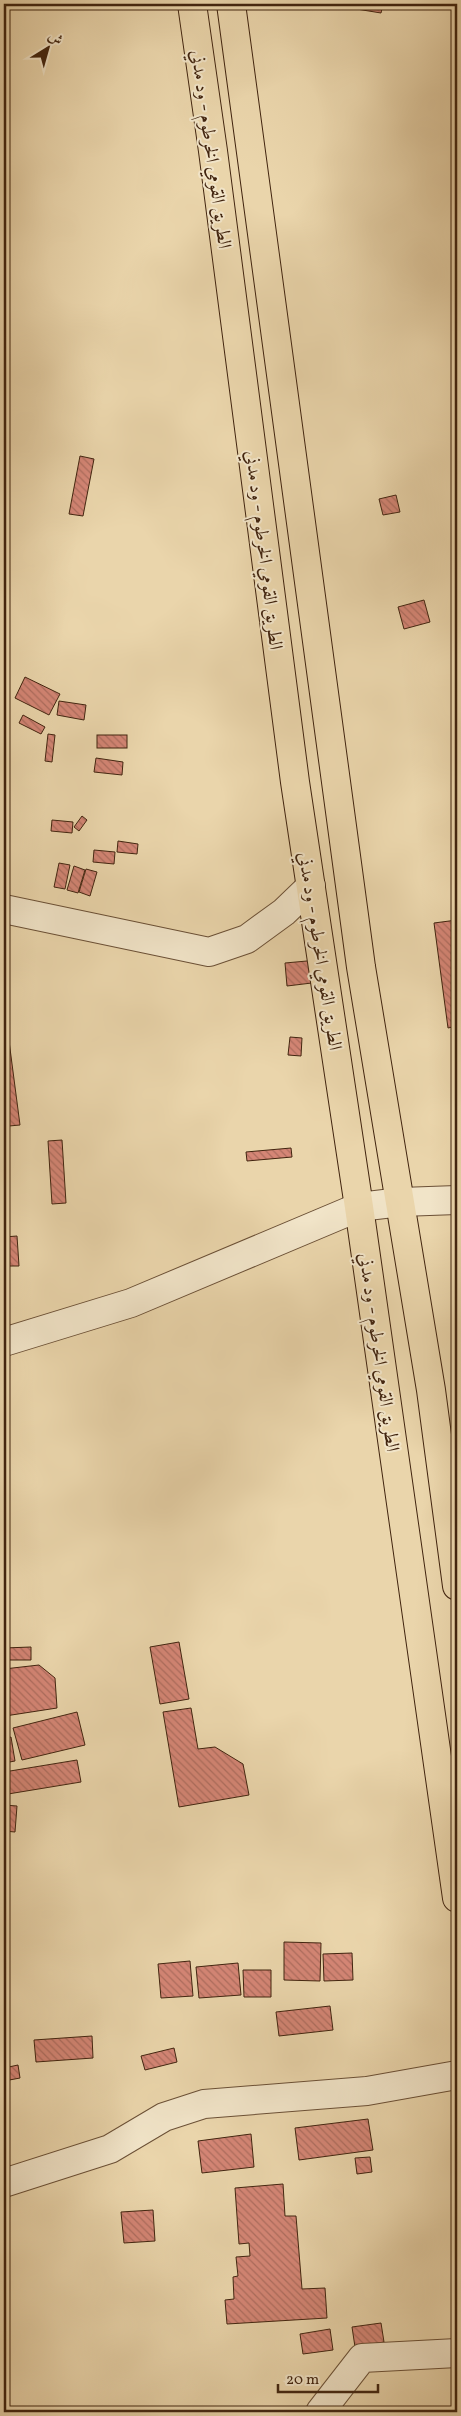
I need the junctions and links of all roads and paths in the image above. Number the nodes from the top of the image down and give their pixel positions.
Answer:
1 (192, 4) edge
2 (231, 4) edge
3 (311, 886) junction
4 (4, 909) edge
5 (457, 1200) edge
6 (401, 1202) junction
7 (360, 1208) junction
8 (4, 1342) edge
9 (457, 1586) edge
10 (457, 1898) edge
11 (457, 2075) edge
12 (4, 2184) edge
13 (457, 2353) edge
14 (320, 2412) edge

1 - 3 highway, الطريق القومي الخرطوم - ود مدني
2 - 6 highway, الطريق القومي الخرطوم - ود مدني
3 - 4 street
3 - 7 highway, الطريق القومي الخرطوم - ود مدني
5 - 6 street
6 - 7 street
6 - 9 highway, الطريق القومي الخرطوم - ود مدني
7 - 8 street
7 - 10 highway, الطريق القومي الخرطوم - ود مدني
11 - 12 street
13 - 14 street

